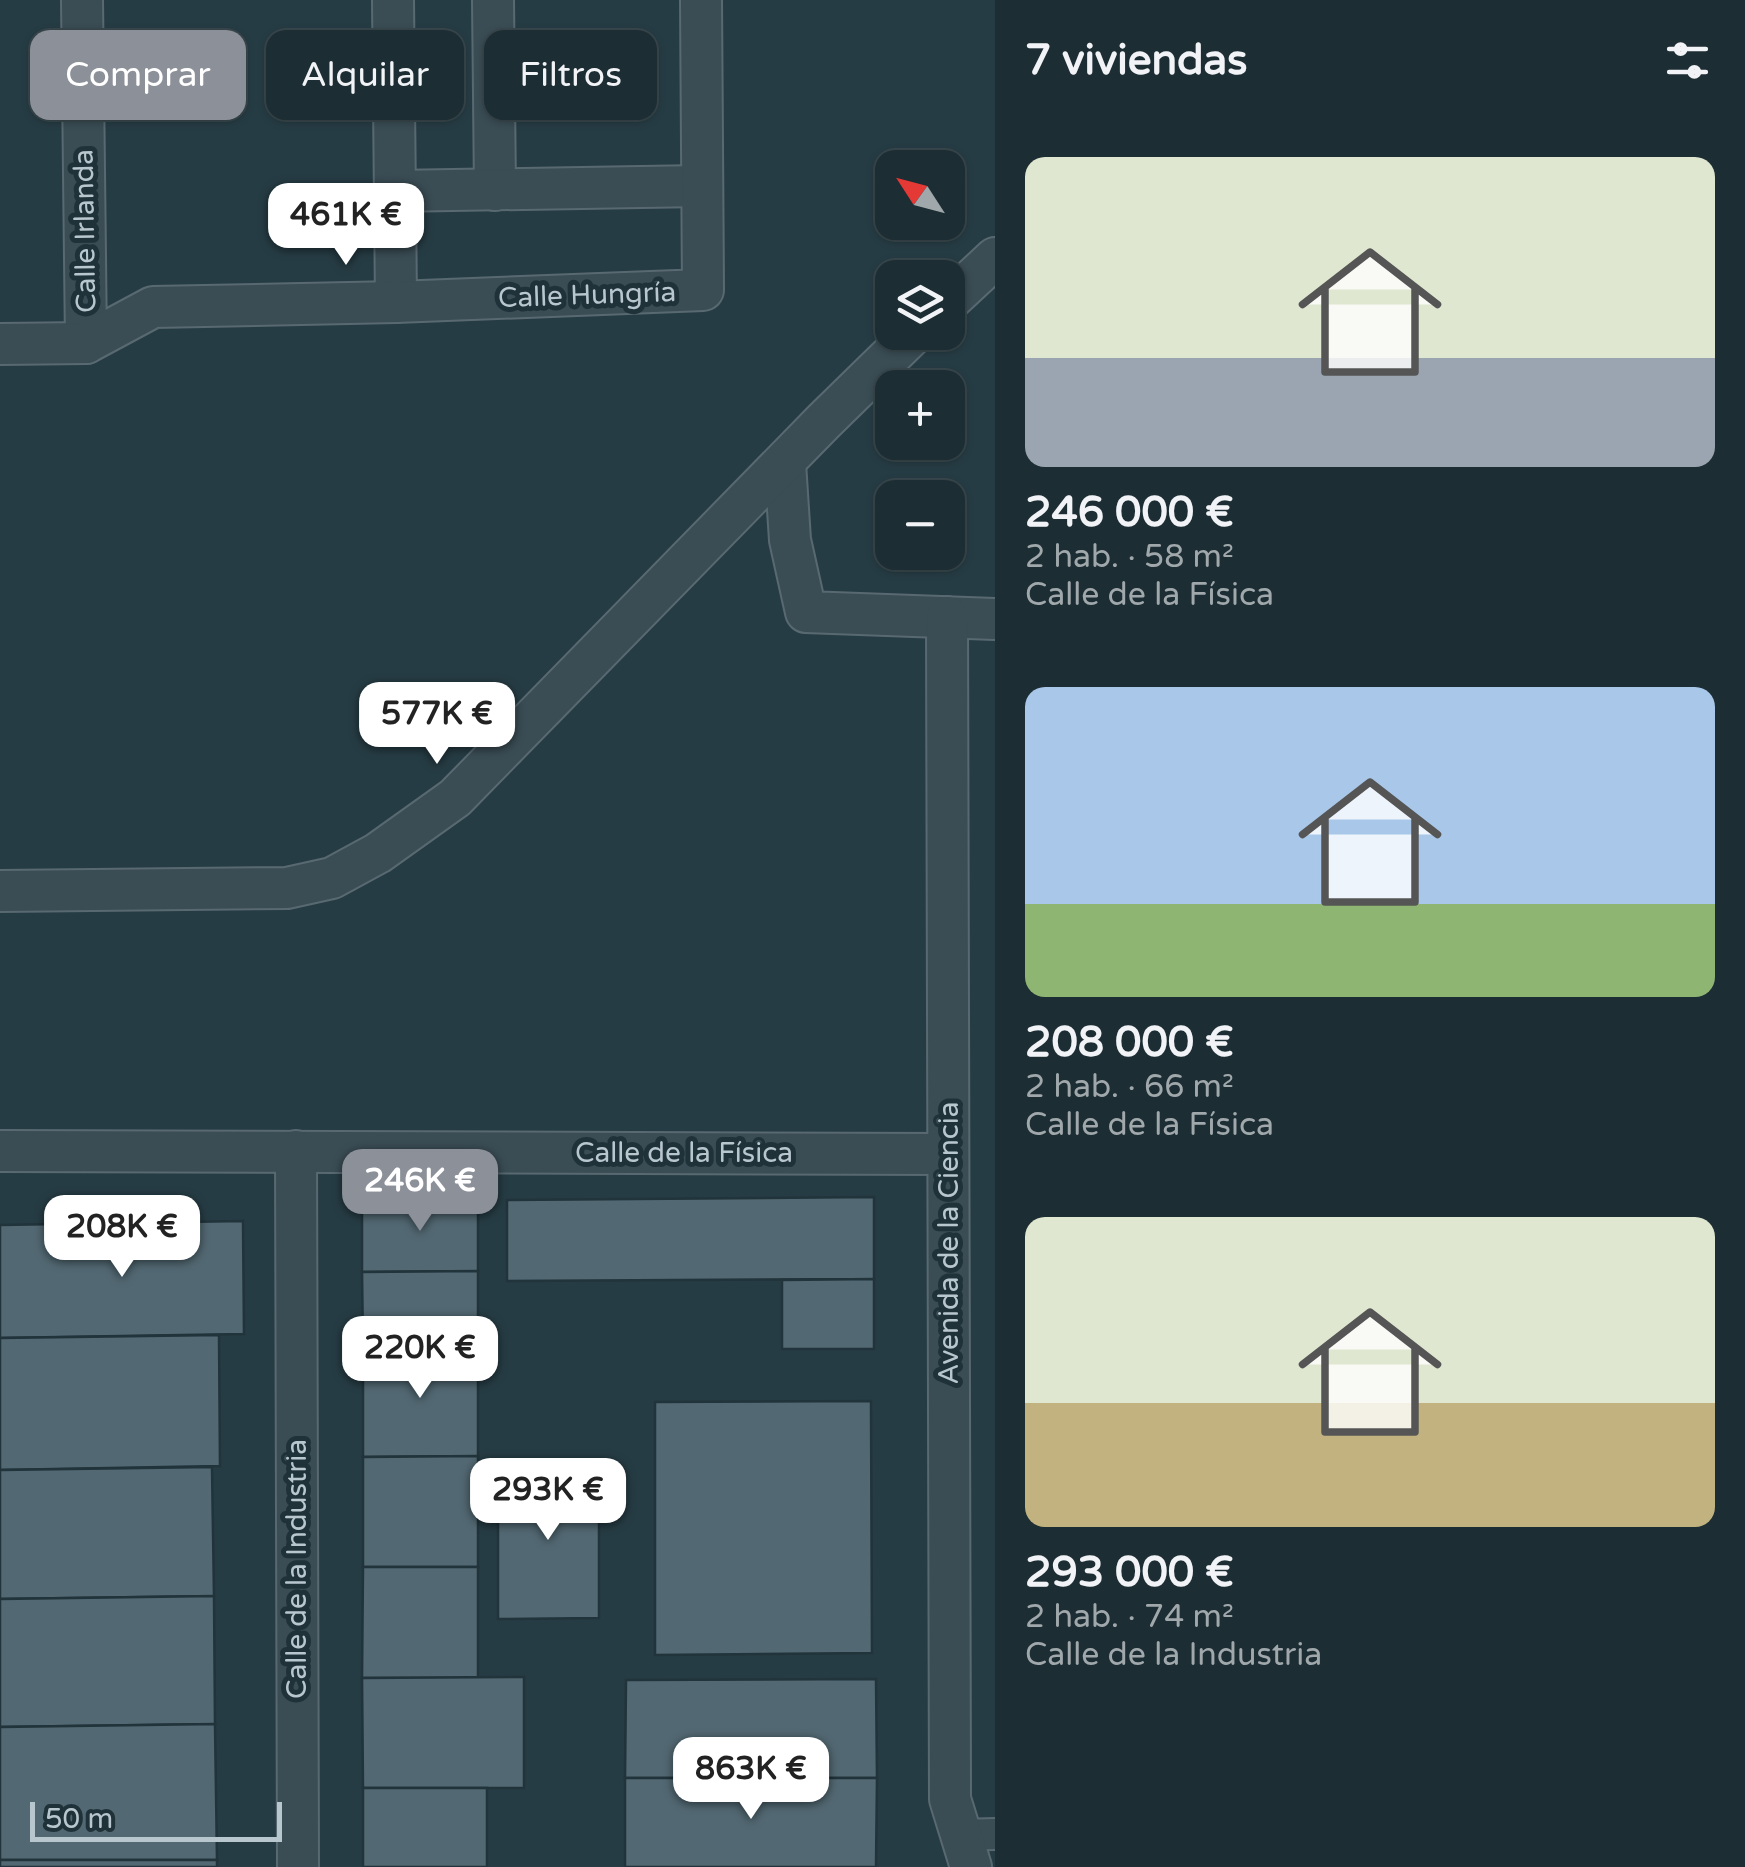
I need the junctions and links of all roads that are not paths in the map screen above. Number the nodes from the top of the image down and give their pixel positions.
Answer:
1 (82, 0) edge
2 (394, 0) edge
3 (493, 0) edge
4 (700, 0) edge
5 (701, 186) junction
6 (495, 190) junction
7 (395, 191) junction
8 (995, 258) edge
9 (965, 286) edge
10 (396, 302) junction
11 (86, 343) junction
12 (0, 344) edge
13 (897, 350) edge
14 (786, 462) junction
15 (947, 617) junction
16 (995, 618) edge
17 (0, 891) edge
18 (296, 1151) junction
19 (0, 1152) edge
20 (948, 1154) junction
21 (976, 1845) edge
22 (298, 1867) edge

1 - 11 street, Calle Irlanda
2 - 7 street
3 - 6 street
4 - 5 street
5 - 6 street
5 - 10 street, Calle Hungría
6 - 7 street
7 - 10 street
8 - 9 street
10 - 11 street, Calle Hungría
11 - 12 street, Calle Hungría
13 - 14 street
14 - 15 street
14 - 17 street
15 - 16 street
15 - 20 street, Avenida de la Ciencia
18 - 19 street, Calle de la Física
18 - 20 street, Calle de la Física
18 - 22 street, Calle de la Industria
20 - 21 street, Avenida de la Ciencia

